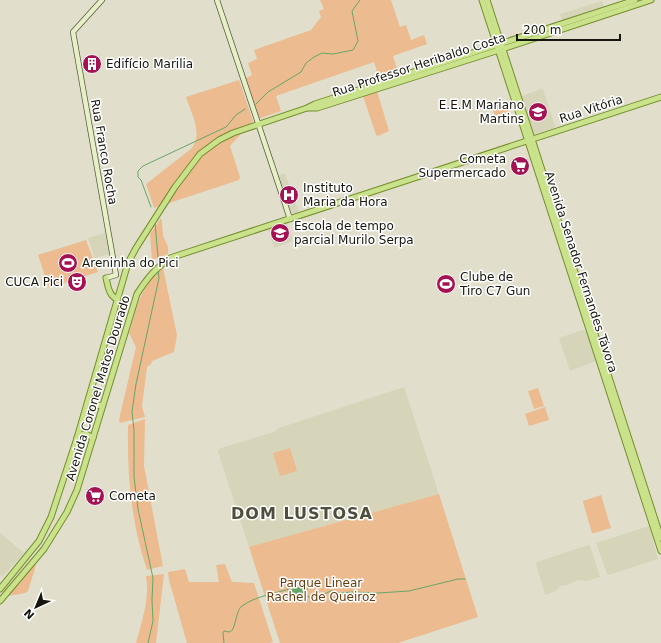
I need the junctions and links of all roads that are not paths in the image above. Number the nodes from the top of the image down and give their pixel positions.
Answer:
1 (102, 0) edge
2 (217, 0) edge
3 (482, 0) edge
4 (487, 0) edge
5 (635, 0) edge
6 (651, 0) edge
7 (592, 17) junction
8 (500, 47) junction
9 (661, 97) edge
10 (258, 124) junction
11 (530, 140) junction
12 (290, 219) junction
13 (125, 272) joint
14 (106, 278) joint
15 (117, 299) junction
16 (89, 397) junction
17 (102, 405) junction
18 (77, 438) junction
19 (93, 438) junction
20 (661, 538) edge
21 (661, 551) edge
22 (0, 589) edge
23 (0, 601) edge

1 - 14 main road, Rua Franco Rocha
2 - 10 main road
3 - 8 main road, Avenida Senador Fernandes Távora
4 - 8 main road, Avenida Senador Fernandes Távora
5 - 7 main road, Rua Professor Heribaldo Costa
6 - 7 main road, Rua Professor Heribaldo Costa
7 - 8 main road, Rua Professor Heribaldo Costa
8 - 10 main road, Rua Professor Heribaldo Costa
8 - 11 main road, Avenida Senador Fernandes Távora
9 - 11 main road, Rua Vitória
10 - 12 main road
10 - 13 main road, Rua Professor Heribaldo Costa
11 - 12 main road, Avenida Coronel Matos Dourado
11 - 20 main road, Avenida Senador Fernandes Távora
11 - 21 main road, Avenida Senador Fernandes Távora
12 - 17 main road, Avenida Coronel Matos Dourado
13 - 15 main road, Avenida Coronel Matos Dourado
14 - 15 main road
15 - 16 main road, Avenida Coronel Matos Dourado
16 - 17 main road
16 - 18 main road, Avenida Coronel Matos Dourado
17 - 19 main road, Avenida Coronel Matos Dourado
18 - 19 main road
18 - 22 main road, Avenida Coronel Matos Dourado
19 - 23 main road, Avenida Coronel Matos Dourado

